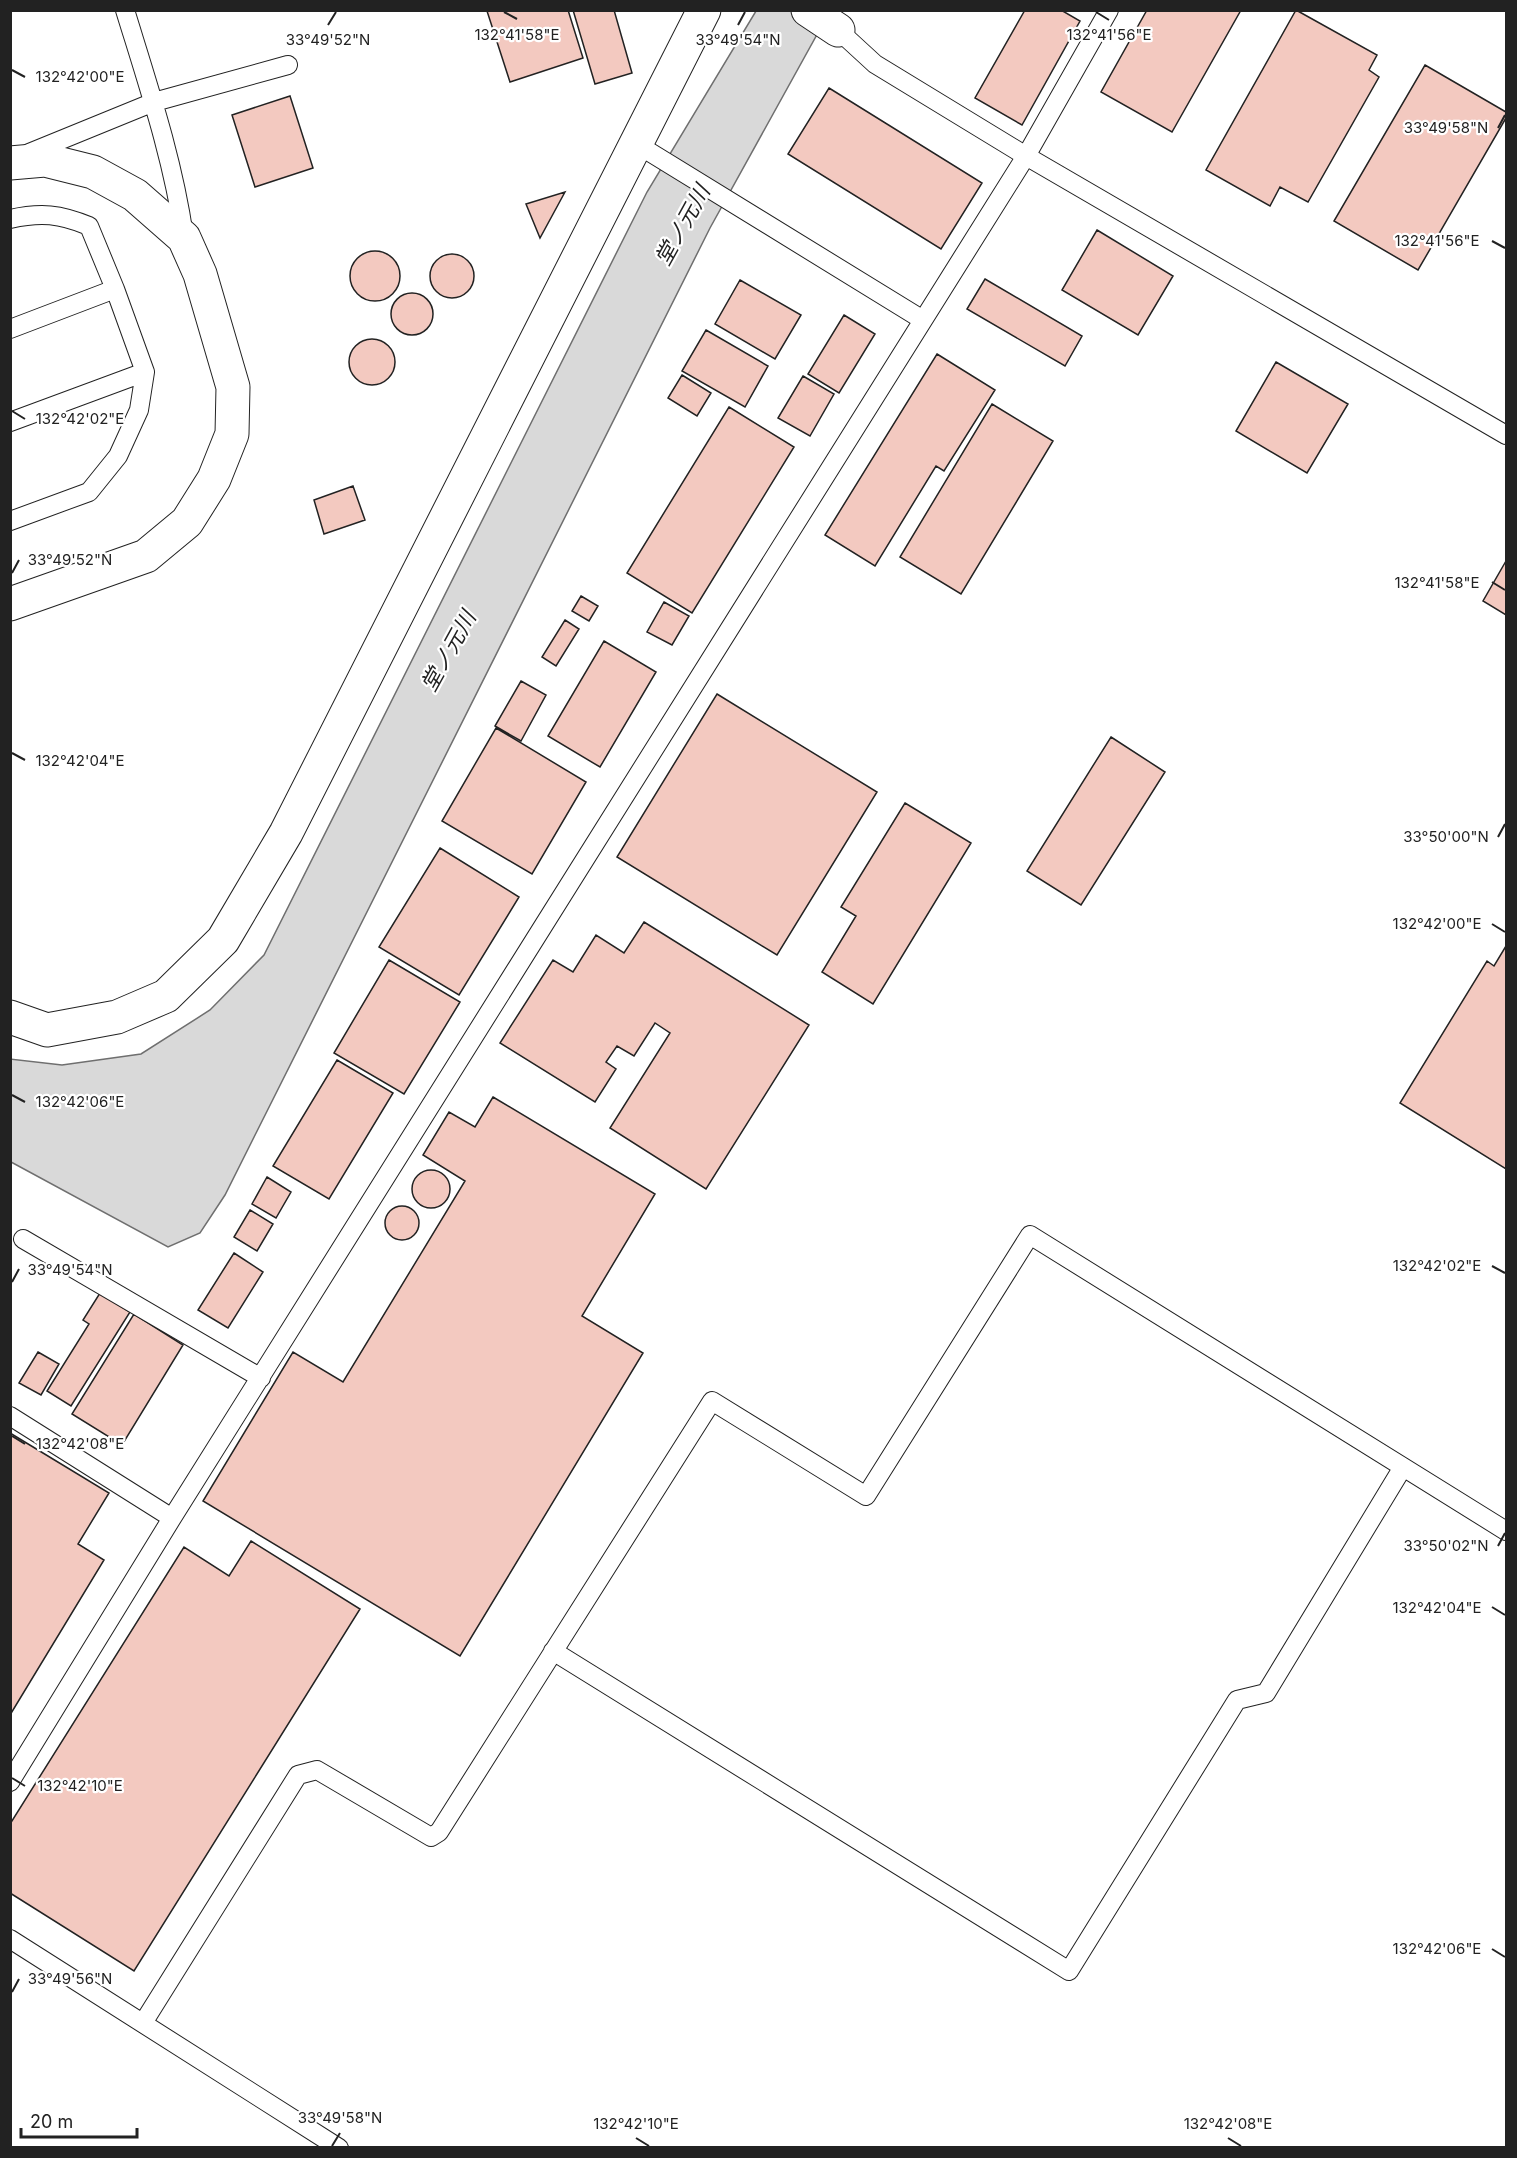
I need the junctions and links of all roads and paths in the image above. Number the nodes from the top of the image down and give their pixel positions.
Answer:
1 (125, 10) edge
2 (704, 10) edge
3 (808, 10) edge
4 (1109, 10) edge
5 (838, 30) joint
6 (288, 65) dead end
7 (154, 102) junction
8 (635, 143) junction
9 (1026, 156) junction
10 (10, 162) edge
11 (10, 219) edge
12 (184, 238) junction
13 (116, 289) junction
14 (923, 320) junction
15 (10, 328) edge
16 (145, 372) junction
17 (10, 422) edge
18 (1506, 435) edge
19 (10, 521) edge
20 (10, 604) edge
21 (10, 1017) edge
22 (23, 1239) dead end
23 (261, 1378) junction
24 (10, 1416) edge
25 (1403, 1467) junction
26 (172, 1518) junction
27 (1506, 1531) edge
28 (553, 1651) junction
29 (10, 1782) edge
30 (10, 1939) edge
31 (143, 2023) junction
32 (339, 2148) edge

1 - 7 lane
2 - 8 street
3 - 5 street
4 - 9 lane
5 - 9 lane
6 - 7 lane
7 - 10 lane
7 - 12 lane
8 - 14 lane
8 - 21 street
9 - 14 lane
9 - 18 lane
10 - 12 street
11 - 13 lane
12 - 20 street
13 - 15 lane
13 - 16 lane
14 - 23 lane
16 - 17 lane
16 - 19 lane
22 - 23 lane
23 - 26 lane
24 - 26 lane
25 - 27 lane
25 - 28 lane
25 - 28 lane
26 - 29 lane
28 - 31 lane
30 - 31 lane
31 - 32 lane

